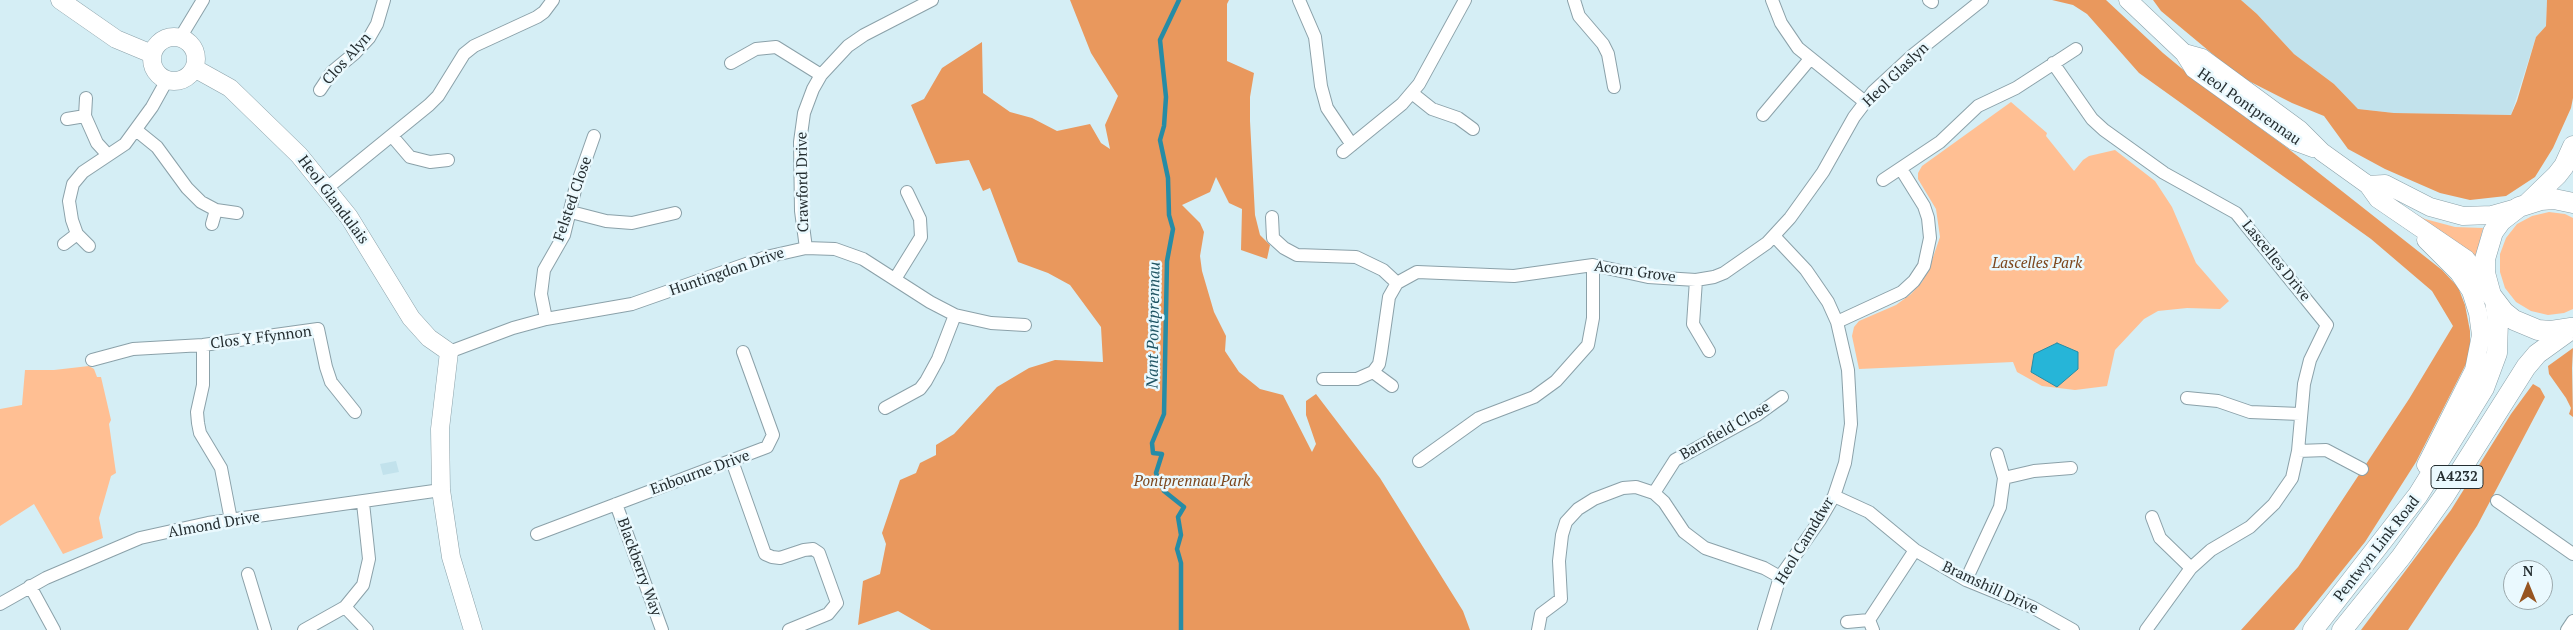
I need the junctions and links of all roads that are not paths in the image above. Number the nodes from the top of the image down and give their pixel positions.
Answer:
1 (60, 0) edge
2 (203, 0) edge
3 (384, 0) edge
4 (553, 0) edge
5 (932, 0) edge
6 (1299, 0) edge
7 (1465, 0) edge
8 (1574, 0) edge
9 (1772, 0) edge
10 (1982, 0) edge
11 (2131, 1) edge
12 (180, 38) junction
13 (2076, 49) dead end
14 (152, 54) junction
15 (1810, 59) junction
16 (731, 63) dead end
17 (2053, 63) junction
18 (194, 68) junction
19 (821, 75) junction
20 (167, 80) junction
21 (1614, 87) dead end
22 (320, 90) dead end
23 (1412, 93) junction
24 (86, 98) dead end
25 (1865, 102) junction
26 (1763, 115) dead end
27 (85, 116) junction
28 (66, 119) dead end
29 (1473, 129) dead end
30 (136, 130) junction
31 (392, 136) junction
32 (594, 136) dead end
33 (2573, 146) edge
34 (108, 155) junction
35 (448, 160) dead end
36 (1901, 169) junction
37 (1883, 180) dead end
38 (2368, 185) junction
39 (327, 188) junction
40 (907, 192) dead end
41 (2573, 203) edge
42 (2524, 205) junction
43 (216, 210) junction
44 (571, 212) junction
45 (237, 213) dead end
46 (675, 213) dead end
47 (2400, 214) junction
48 (1272, 217) dead end
49 (212, 224) dead end
50 (77, 234) junction
51 (1774, 236) junction
52 (64, 244) dead end
53 (89, 246) dead end
54 (806, 248) junction
55 (1593, 265) junction
56 (895, 279) junction
57 (1696, 280) junction
58 (1398, 282) junction
59 (2492, 294) junction
60 (955, 315) junction
61 (546, 319) junction
62 (1837, 322) junction
63 (1025, 325) dead end
64 (2573, 328) edge
65 (204, 345) junction
66 (1709, 351) dead end
67 (449, 352) junction
68 (743, 352) dead end
69 (92, 360) dead end
70 (1373, 372) junction
71 (1323, 378) dead end
72 (1392, 386) dead end
73 (1782, 397) dead end
74 (2187, 398) dead end
75 (885, 408) dead end
76 (355, 412) dead end
77 (2300, 414) junction
78 (2298, 451) junction
79 (1998, 454) dead end
80 (1419, 460) dead end
81 (732, 461) junction
82 (2071, 468) dead end
83 (2362, 469) dead end
84 (2004, 478) junction
85 (441, 490) junction
86 (1654, 493) junction
87 (1834, 496) junction
88 (2497, 501) dead end
89 (363, 503) junction
90 (616, 504) junction
91 (2152, 517) dead end
92 (231, 520) junction
93 (537, 534) dead end
94 (2389, 534) junction
95 (1914, 550) junction
96 (2573, 554) edge
97 (2191, 568) junction
98 (248, 574) dead end
99 (1780, 577) junction
100 (1966, 580) junction
101 (30, 586) junction
102 (0, 604) edge
103 (345, 607) junction
104 (2573, 621) edge
105 (1847, 622) dead end
106 (1871, 625) edge
107 (661, 628) edge
108 (54, 630) edge
109 (265, 630) edge
110 (304, 630) edge
111 (368, 630) edge
112 (473, 630) edge
113 (648, 630) edge
114 (789, 630) edge
115 (1538, 630) edge
116 (1764, 630) edge
117 (2073, 630) edge
118 (2146, 630) edge
119 (2313, 630) edge
120 (2342, 630) edge
121 (2567, 630) edge

1 - 14 street
2 - 12 street
3 - 22 street, Clos Alyn
4 - 31 street
5 - 19 street, Crawford Drive
6 - 23 street
7 - 23 street
8 - 21 street
9 - 15 street
10 - 25 street, Heol Glaslyn
11 - 38 street, Heol Pontprennau
12 - 14 street
12 - 18 street
13 - 17 street
14 - 20 street
15 - 25 street
15 - 26 street
16 - 19 street
17 - 36 street
17 - 77 street, Lascelles Drive
18 - 20 street
18 - 39 street, Heol Glandulais
19 - 54 street, Crawford Drive
20 - 30 street
23 - 29 street
24 - 27 street
25 - 51 street, Heol Glaslyn
27 - 28 street
27 - 34 street
30 - 34 street
30 - 43 street
31 - 35 street
31 - 39 street
32 - 44 street, Felsted Close
33 - 42 main road, Pentwyn Link Road / A4232
34 - 50 street
36 - 37 street
36 - 62 street
38 - 42 street, Heol Pontprennau
38 - 47 street, Heol Pontprennau
39 - 67 street, Heol Glandulais
40 - 56 street
41 - 42 main road
42 - 59 main road, Pentwyn Link Road / A4232
43 - 45 street
43 - 49 street
44 - 46 street
44 - 61 street, Felsted Close
47 - 59 street, Heol Pontprennau
47 - 94 street
48 - 58 street
50 - 52 street
50 - 53 street
51 - 57 street, Acorn Grove
51 - 62 street, Heol Camddwr
54 - 56 street, Huntingdon Drive
54 - 61 street, Huntingdon Drive
55 - 57 street, Acorn Grove
55 - 58 street, Acorn Grove
55 - 80 street
56 - 60 street, Huntingdon Drive
57 - 66 street
58 - 70 street
59 - 64 main road, Pentwyn Link Road / A4232
59 - 94 main road, Pentwyn Link Road / A4232
60 - 63 street, Huntingdon Drive
60 - 75 street
61 - 67 street, Huntingdon Drive
62 - 87 street, Heol Camddwr
64 - 120 main road, Pentwyn Link Road / A4232
65 - 69 street, Clos Y Ffynnon
65 - 76 street, Clos Y Ffynnon
65 - 92 street, Clos Y Ffynnon
67 - 85 street
68 - 81 street, Enbourne Drive
70 - 71 street
70 - 72 street
73 - 86 street, Barnfield Close
74 - 77 street
77 - 78 street, Lascelles Drive
78 - 83 street
78 - 97 street, Lascelles Drive
79 - 84 street
81 - 90 street, Enbourne Drive
81 - 114 street
82 - 84 street
84 - 100 street
85 - 89 street, Almond Drive
85 - 112 street
86 - 99 street
86 - 115 street
87 - 95 street, Bramshill Drive
87 - 99 street, Heol Camddwr
88 - 96 street
89 - 92 street, Almond Drive
89 - 103 street
90 - 93 street, Enbourne Drive
90 - 107 street, Blackberry Way
91 - 97 street
92 - 101 street, Almond Drive
94 - 119 main road, Pentwyn Link Road / A4232
95 - 100 street, Bramshill Drive
95 - 106 street
97 - 118 street, Lascelles Drive
98 - 109 street
99 - 116 street, Heol Camddwr
100 - 117 street, Bramshill Drive
101 - 102 street, Almond Drive
101 - 108 street
103 - 110 street
103 - 111 street
104 - 121 street
105 - 106 street
107 - 113 street

